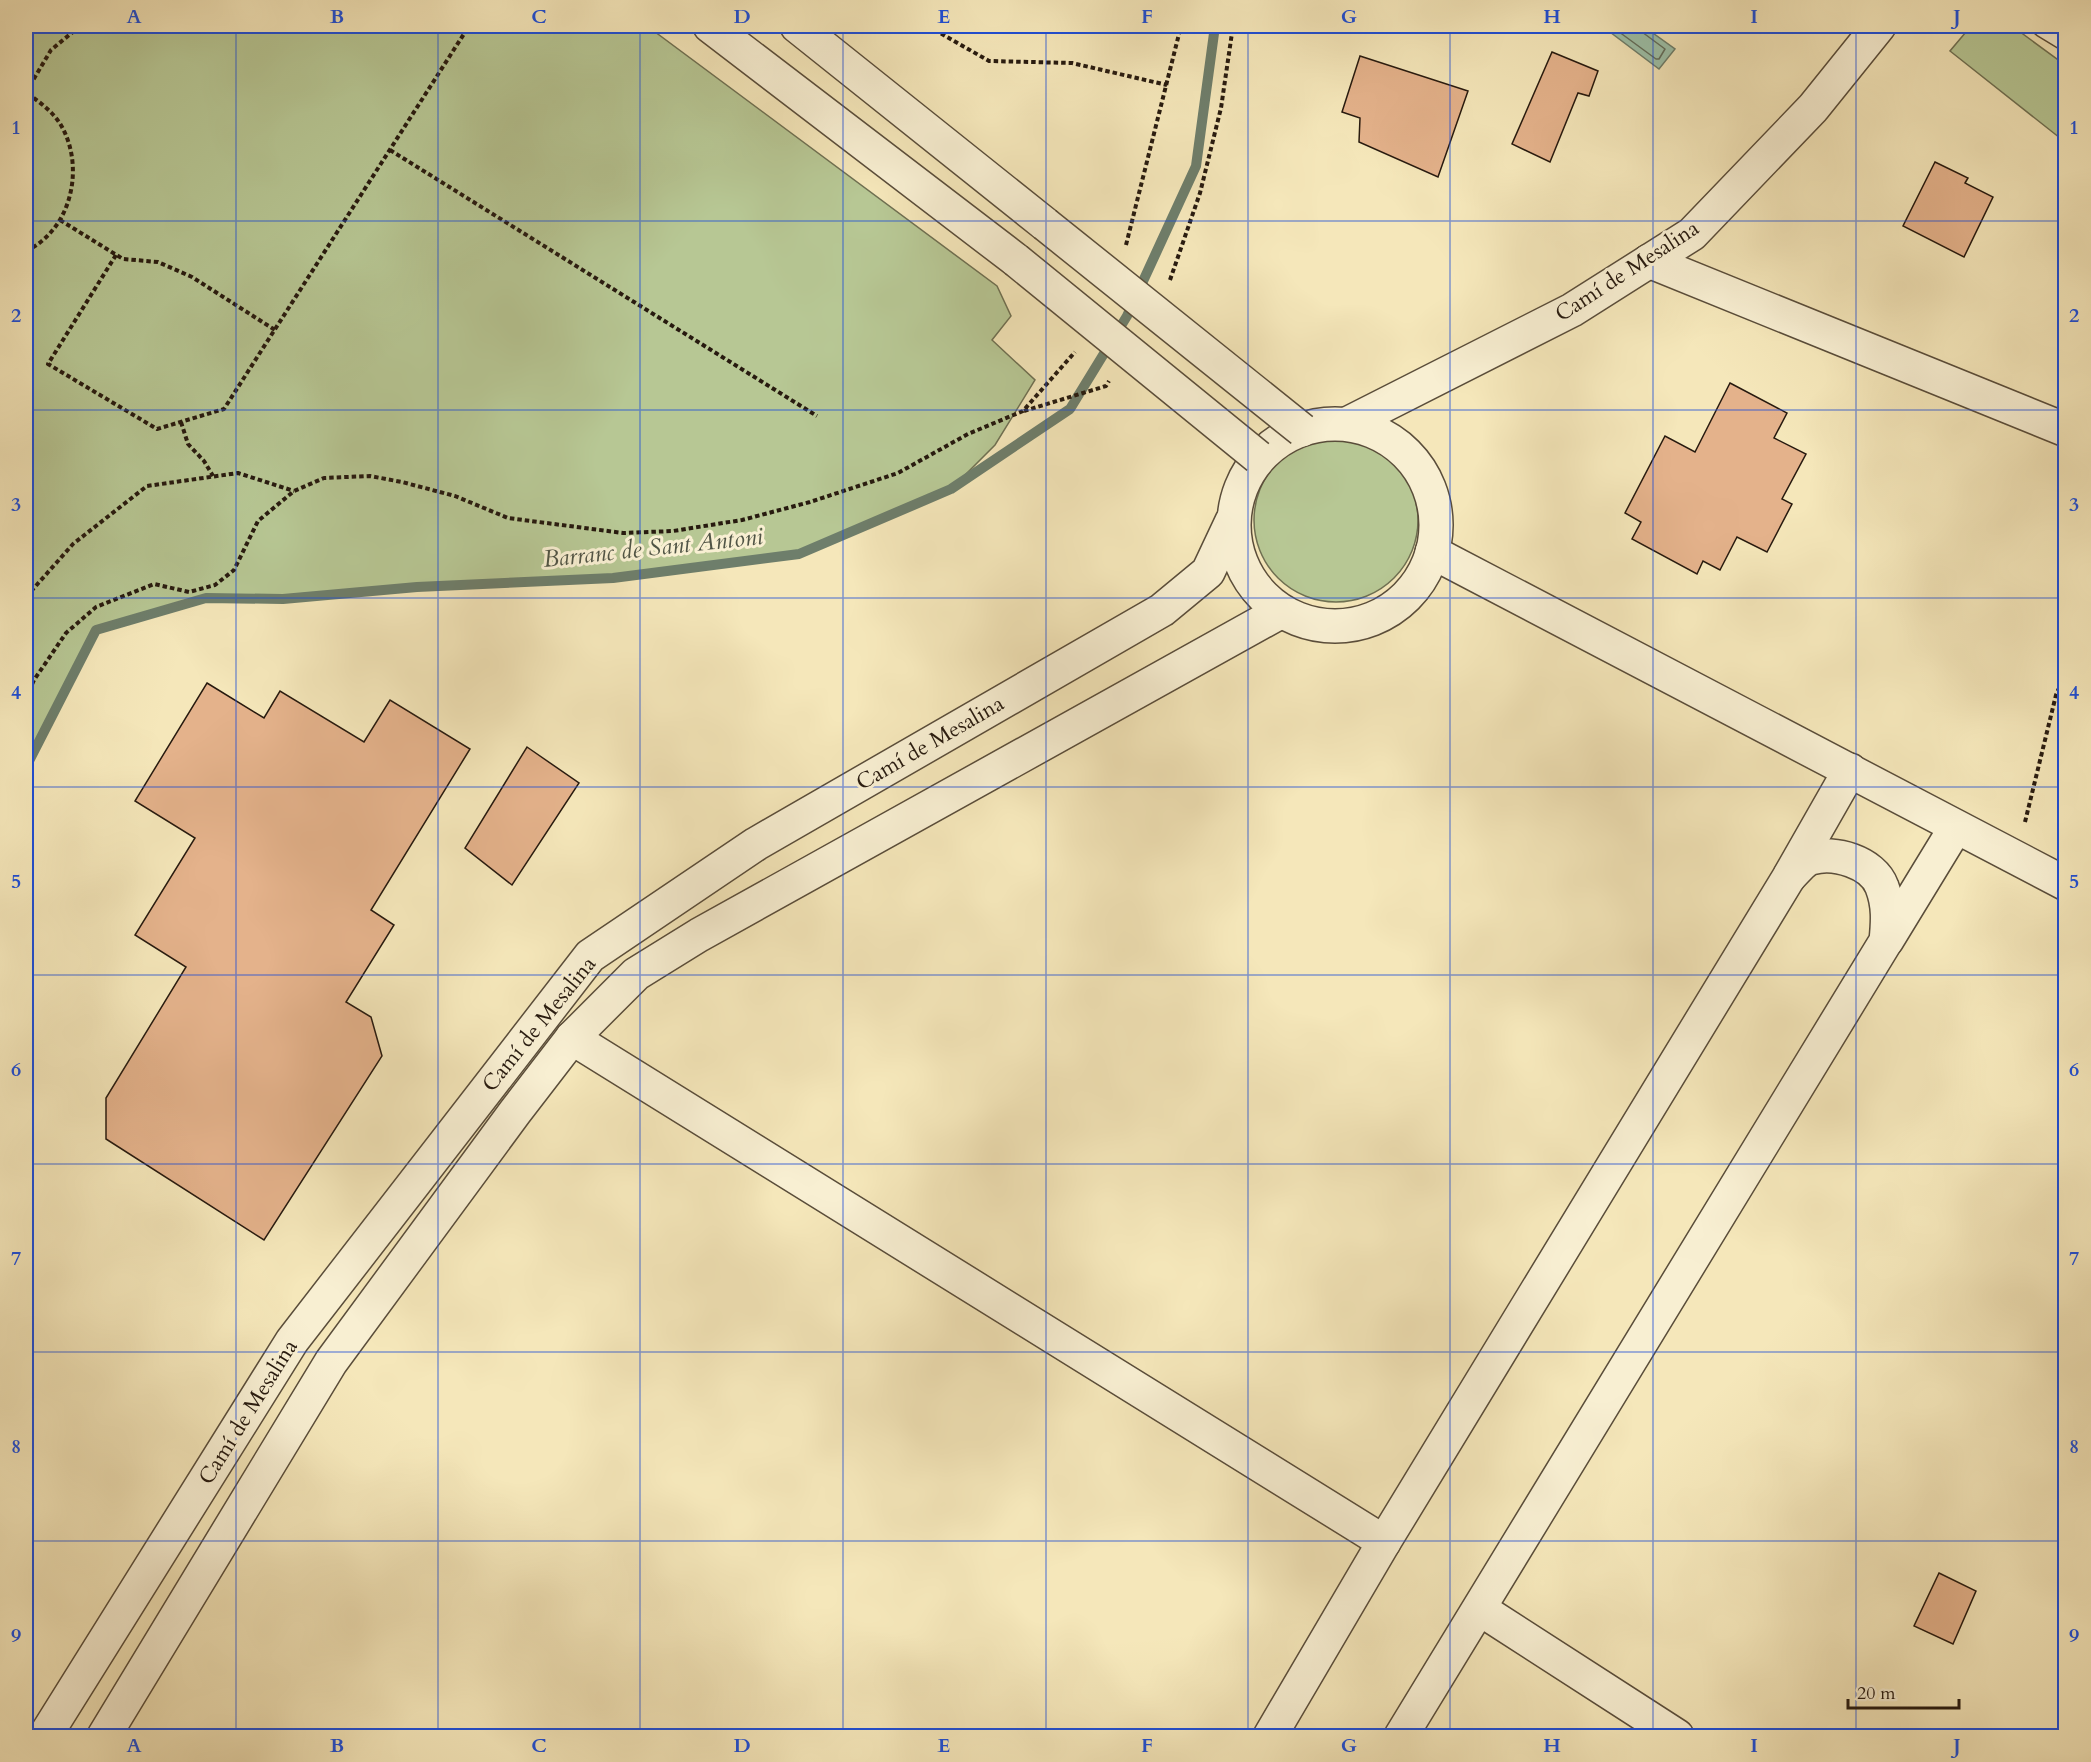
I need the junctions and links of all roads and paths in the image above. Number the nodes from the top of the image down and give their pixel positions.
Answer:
1 (80, 26) edge
2 (469, 26) edge
3 (710, 26) edge
4 (797, 26) edge
5 (928, 26) edge
6 (1181, 26) edge
7 (1233, 26) edge
8 (1879, 26) edge
9 (2043, 26) edge
10 (2066, 40) edge
11 (1167, 85) junction
12 (26, 93) edge
13 (390, 150) junction
14 (60, 220) junction
15 (26, 251) edge
16 (116, 255) junction
17 (1124, 256) dead end
18 (1649, 261) junction
19 (1167, 289) dead end
20 (275, 330) junction
21 (1078, 348) dead end
22 (1113, 376) dead end
23 (1023, 411) junction
24 (817, 416) dead end
25 (181, 422) junction
26 (1347, 424) junction
27 (1302, 430) junction
28 (2066, 430) edge
29 (1258, 457) junction
30 (213, 476) junction
31 (294, 490) junction
32 (1232, 522) junction
33 (1432, 552) junction
34 (26, 597) edge
35 (1280, 612) junction
36 (2066, 672) edge
37 (26, 698) edge
38 (1850, 770) junction
39 (1956, 827) junction
40 (2016, 858) junction
41 (1789, 877) junction
42 (2066, 884) edge
43 (1887, 941) junction
44 (572, 1038) junction
45 (1383, 1542) junction
46 (1480, 1609) junction
47 (45, 1737) edge
48 (104, 1737) edge
49 (1270, 1737) edge
50 (1401, 1737) edge
51 (1677, 1737) edge

1 - 12 path
2 - 13 path
3 - 29 street, bridge
4 - 27 street, bridge
5 - 11 path
6 - 11 path
7 - 19 path
8 - 18 street, Camí de Mesalina
9 - 10 lane
11 - 17 path
12 - 14 path
13 - 20 path
13 - 24 path
14 - 15 path
14 - 16 path
16 - 20 path
16 - 25 path
18 - 26 street, Camí de Mesalina
18 - 28 street
20 - 25 path
21 - 23 path
22 - 23 path
23 - 31 path
25 - 30 path
26 - 27 street
26 - 33 street
27 - 29 street
29 - 32 street
30 - 31 path
30 - 34 path
31 - 37 path
32 - 35 street
32 - 47 street, Camí de Mesalina
33 - 35 street
33 - 38 street
35 - 44 street
36 - 40 path
38 - 39 street
38 - 41 street
39 - 40 street
39 - 43 street
40 - 42 street
41 - 43 street
41 - 45 street
43 - 46 street
44 - 45 street
44 - 48 street
45 - 49 street
46 - 50 street
46 - 51 street

